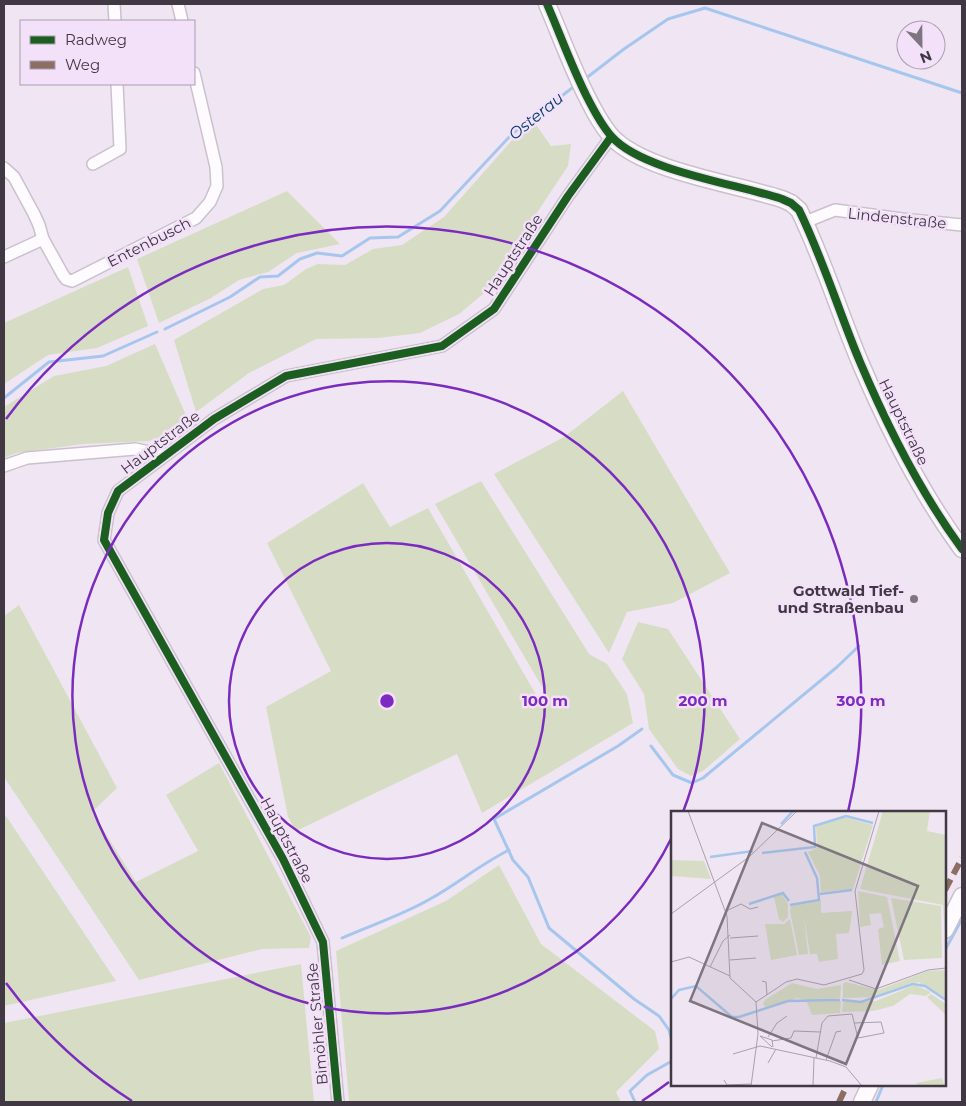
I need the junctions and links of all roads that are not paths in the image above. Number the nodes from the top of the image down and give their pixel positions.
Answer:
1 (114, 4) edge
2 (178, 4) edge
3 (547, 4) edge
4 (115, 20) edge
5 (182, 20) edge
6 (195, 77) edge
7 (117, 85) edge
8 (611, 137) junction
9 (92, 164) dead end
10 (4, 168) edge
11 (804, 222) junction
12 (962, 225) edge
13 (42, 239) junction
14 (4, 257) edge
15 (164, 455) junction
16 (4, 466) edge
17 (962, 549) edge
18 (962, 896) edge
19 (946, 928) edge
20 (323, 942) joint
21 (870, 1086) edge
22 (338, 1102) edge
23 (862, 1102) edge

1 - 4 street
2 - 5 street
3 - 8 street, Hauptstraße
6 - 13 street, Entenbusch
7 - 9 street
8 - 11 street, Hauptstraße
8 - 15 street, Hauptstraße
10 - 13 street
11 - 12 street, Lindenstraße
11 - 17 street, Hauptstraße
13 - 14 street
15 - 16 street
15 - 20 street, Hauptstraße
18 - 19 street
20 - 22 street, Bimöhler Straße
21 - 23 street

